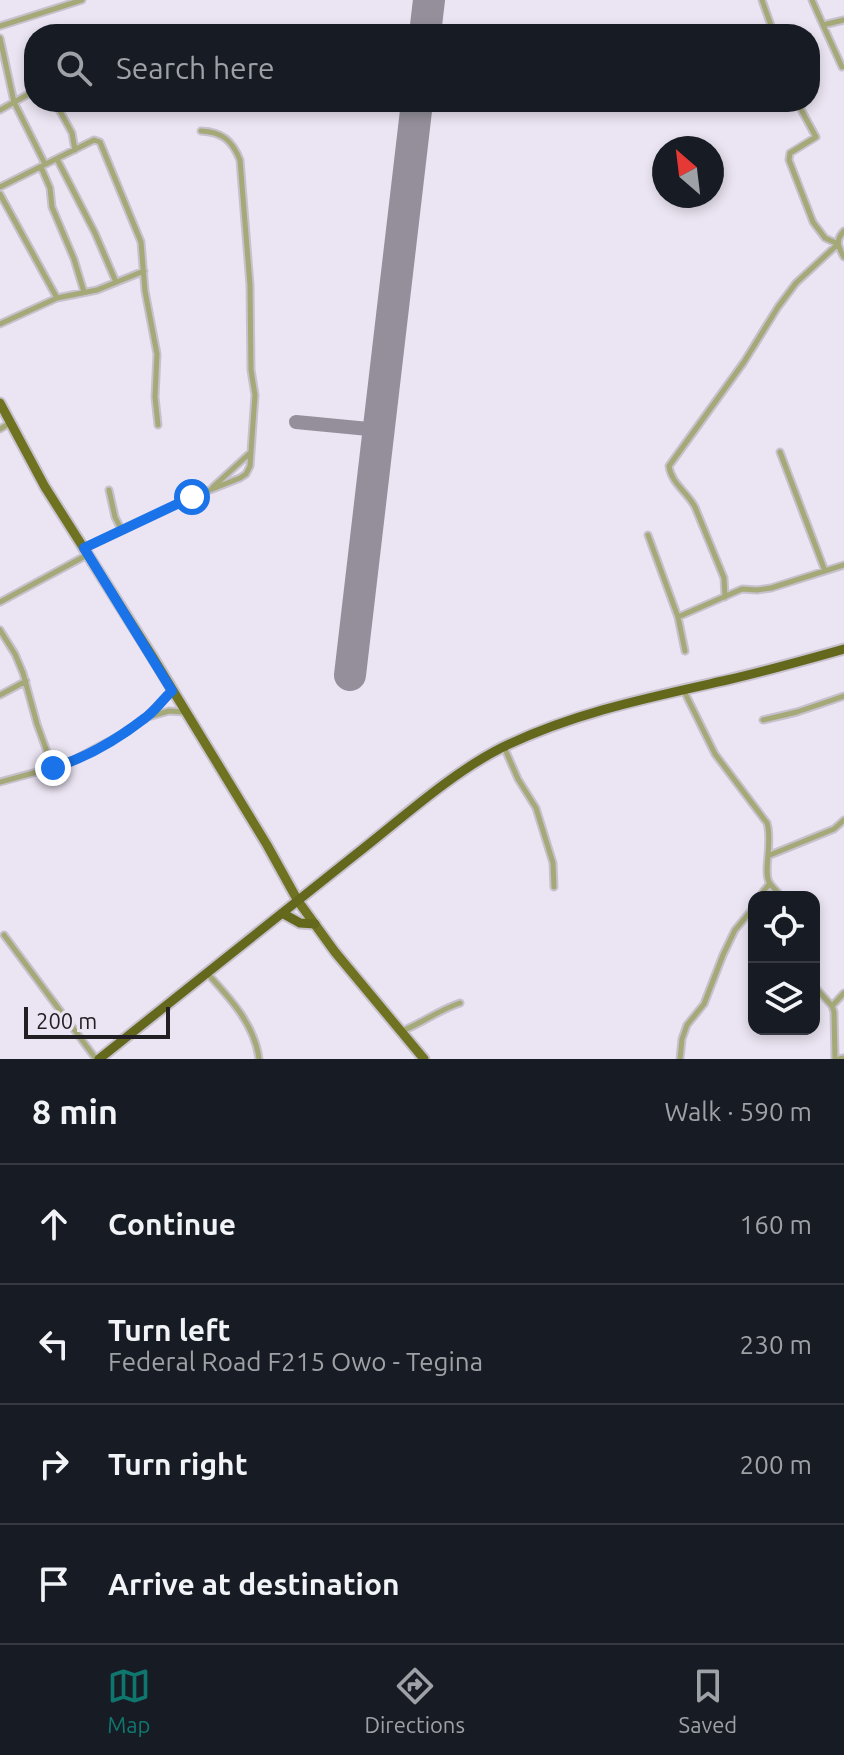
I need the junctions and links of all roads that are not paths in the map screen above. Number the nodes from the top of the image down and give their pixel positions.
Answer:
1 (82, 0) edge
2 (762, 0) edge
3 (812, 0) edge
4 (844, 20) edge
5 (770, 24) edge
6 (823, 25) junction
7 (0, 26) edge
8 (0, 41) edge
9 (843, 69) edge
10 (24, 96) edge
11 (14, 102) junction
12 (0, 110) edge
13 (60, 112) edge
14 (802, 112) edge
15 (201, 131) dead end
16 (75, 150) junction
17 (57, 159) junction
18 (43, 166) junction
19 (0, 187) edge
20 (0, 194) edge
21 (844, 231) edge
22 (838, 244) junction
23 (844, 257) edge
24 (144, 271) junction
25 (116, 282) junction
26 (84, 292) junction
27 (57, 298) junction
28 (0, 324) edge
29 (0, 403) edge
30 (11, 423) junction
31 (158, 425) dead end
32 (0, 429) edge
33 (780, 452) dead end
34 (250, 453) junction
35 (213, 487) junction
36 (109, 490) dead end
37 (121, 529) junction
38 (648, 535) dead end
39 (86, 551) junction
40 (844, 565) edge
41 (825, 571) junction
42 (725, 597) junction
43 (0, 602) edge
44 (678, 617) junction
45 (0, 630) edge
46 (844, 649) edge
47 (685, 651) dead end
48 (26, 681) junction
49 (683, 689) junction
50 (172, 691) junction
51 (0, 695) edge
52 (844, 696) edge
53 (185, 712) junction
54 (148, 717) junction
55 (763, 720) dead end
56 (504, 747) junction
57 (53, 768) junction
58 (0, 782) edge
59 (844, 820) edge
60 (769, 856) junction
61 (770, 883) junction
62 (554, 887) dead end
63 (764, 891) edge
64 (777, 891) edge
65 (298, 901) junction
66 (282, 913) junction
67 (748, 914) edge
68 (315, 924) junction
69 (4, 935) dead end
70 (207, 973) junction
71 (820, 993) edge
72 (844, 993) edge
73 (460, 1003) dead end
74 (832, 1006) junction
75 (402, 1031) junction
76 (98, 1059) edge
77 (259, 1059) edge
78 (424, 1059) edge
79 (680, 1059) edge
80 (840, 1059) edge

1 - 7 street
2 - 5 street
3 - 6 street
4 - 6 street
6 - 9 street
8 - 11 street
10 - 11 street
11 - 12 street
11 - 18 street
13 - 16 street
14 - 22 street
15 - 34 street
16 - 17 street
16 - 24 street
17 - 18 street
17 - 25 street
18 - 19 street
18 - 26 street
20 - 27 street
21 - 22 street
22 - 23 street
22 - 42 street
24 - 25 street
24 - 31 street
25 - 26 street
26 - 27 street
27 - 28 street
29 - 30 main road
30 - 32 street
30 - 39 main road
33 - 41 street
34 - 35 street
34 - 35 street
35 - 37 street
36 - 37 street
37 - 39 street
38 - 44 street
39 - 43 street
39 - 50 main road
40 - 41 street
41 - 42 street
42 - 44 street
44 - 47 street
45 - 48 street
46 - 49 highway
48 - 51 street
48 - 57 street
49 - 56 highway
49 - 60 street
50 - 53 main road
50 - 54 street
52 - 55 street
53 - 54 street
53 - 65 main road
54 - 57 street
56 - 62 street
56 - 65 highway
57 - 58 street
59 - 60 street
60 - 61 street
61 - 63 street
61 - 64 street
65 - 66 highway
65 - 68 main road
66 - 68 highway
66 - 70 highway
67 - 79 street
68 - 75 main road
69 - 76 street
70 - 76 highway
70 - 77 street
71 - 74 street
72 - 74 street
73 - 75 street
74 - 80 street
75 - 78 main road

